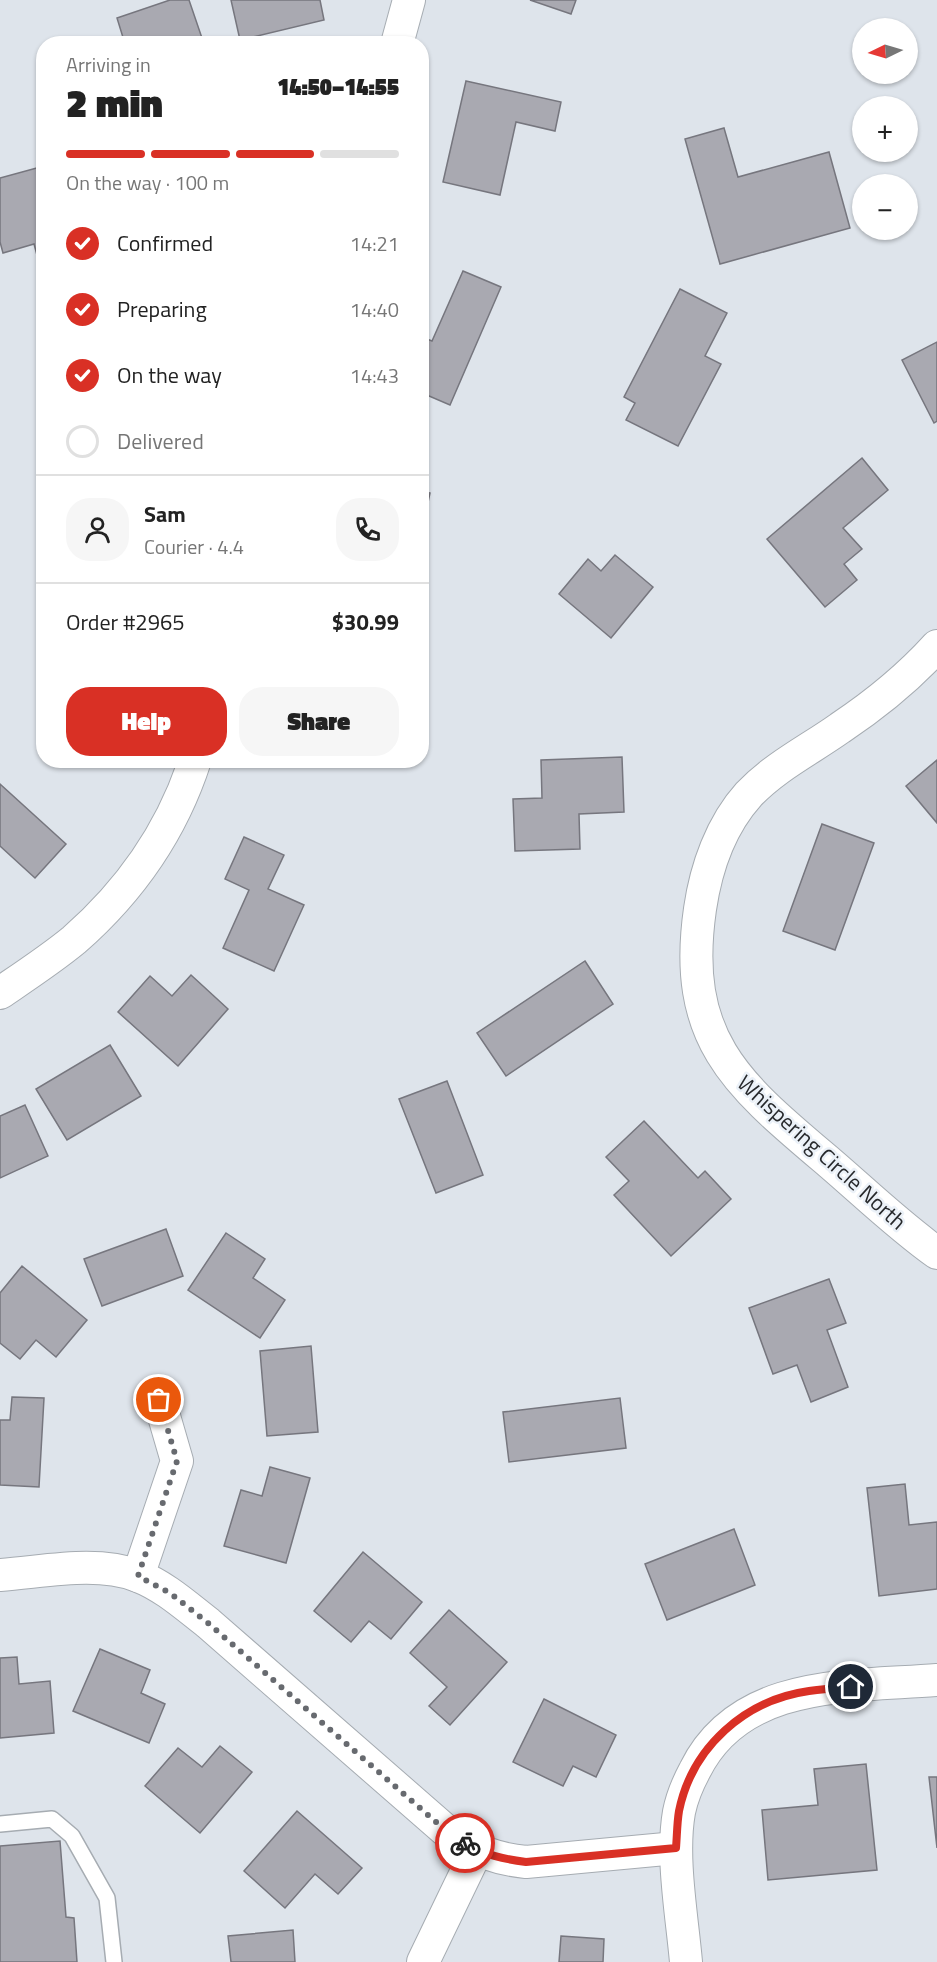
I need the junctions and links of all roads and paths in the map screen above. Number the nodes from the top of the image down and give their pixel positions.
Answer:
1 (409, 0) edge
2 (399, 36) edge
3 (937, 646) edge
4 (192, 768) edge
5 (1, 991) edge
6 (937, 1253) edge
7 (159, 1400) dead end
8 (0, 1575) edge
9 (138, 1576) junction
10 (937, 1680) edge
11 (0, 1824) edge
12 (676, 1848) junction
13 (477, 1851) junction
14 (114, 1962) edge
15 (423, 1962) edge
16 (686, 1962) edge

1 - 2 street
3 - 6 street, Whispering Circle North
4 - 5 street
7 - 9 street
8 - 9 street
9 - 13 street
10 - 12 street
11 - 14 lane
12 - 13 street
12 - 16 street
13 - 15 street

